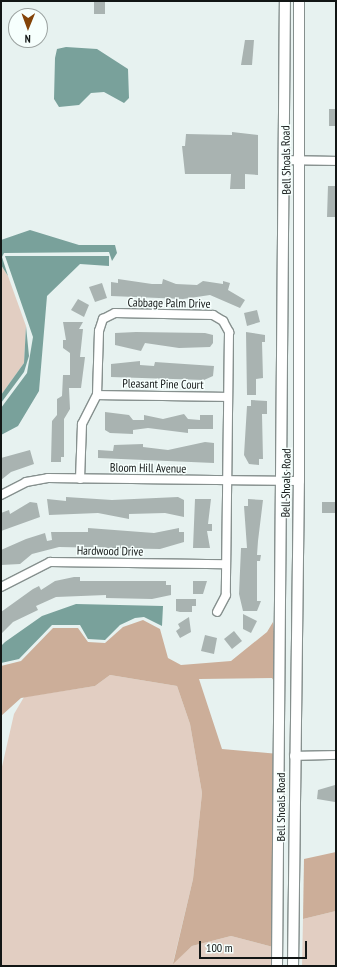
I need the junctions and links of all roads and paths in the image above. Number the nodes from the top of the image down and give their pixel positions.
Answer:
1 (285, 1) edge
2 (299, 1) edge
3 (283, 160) junction
4 (298, 160) junction
5 (336, 161) edge
6 (97, 395) junction
7 (228, 397) junction
8 (80, 479) junction
9 (227, 481) junction
10 (281, 481) junction
11 (299, 481) junction
12 (1, 495) edge
13 (226, 564) junction
14 (1, 587) edge
15 (217, 612) dead end
16 (336, 755) edge
17 (294, 756) junction
18 (277, 966) edge
19 (293, 966) edge

1 - 3 main road, Bell Shoals Road
2 - 4 main road, Bell Shoals Road
3 - 4 street
3 - 10 main road, Bell Shoals Road
4 - 5 street
4 - 11 main road, Bell Shoals Road
6 - 7 street, Pleasant Pine Court
6 - 7 street, Cabbage Palm Drive
6 - 8 street, Cabbage Palm Drive
7 - 9 street, Cabbage Palm Drive
8 - 9 street, Bloom Hill Avenue
8 - 12 street, Bloom Hill Avenue
9 - 10 street, Bloom Hill Avenue
9 - 13 street, Cabbage Palm Drive
10 - 11 street, Bloom Hill Avenue
10 - 18 main road, Bell Shoals Road
11 - 17 main road, Bell Shoals Road
13 - 14 street, Hardwood Drive
13 - 15 street, Cabbage Palm Drive
16 - 17 street
17 - 19 main road, Bell Shoals Road

